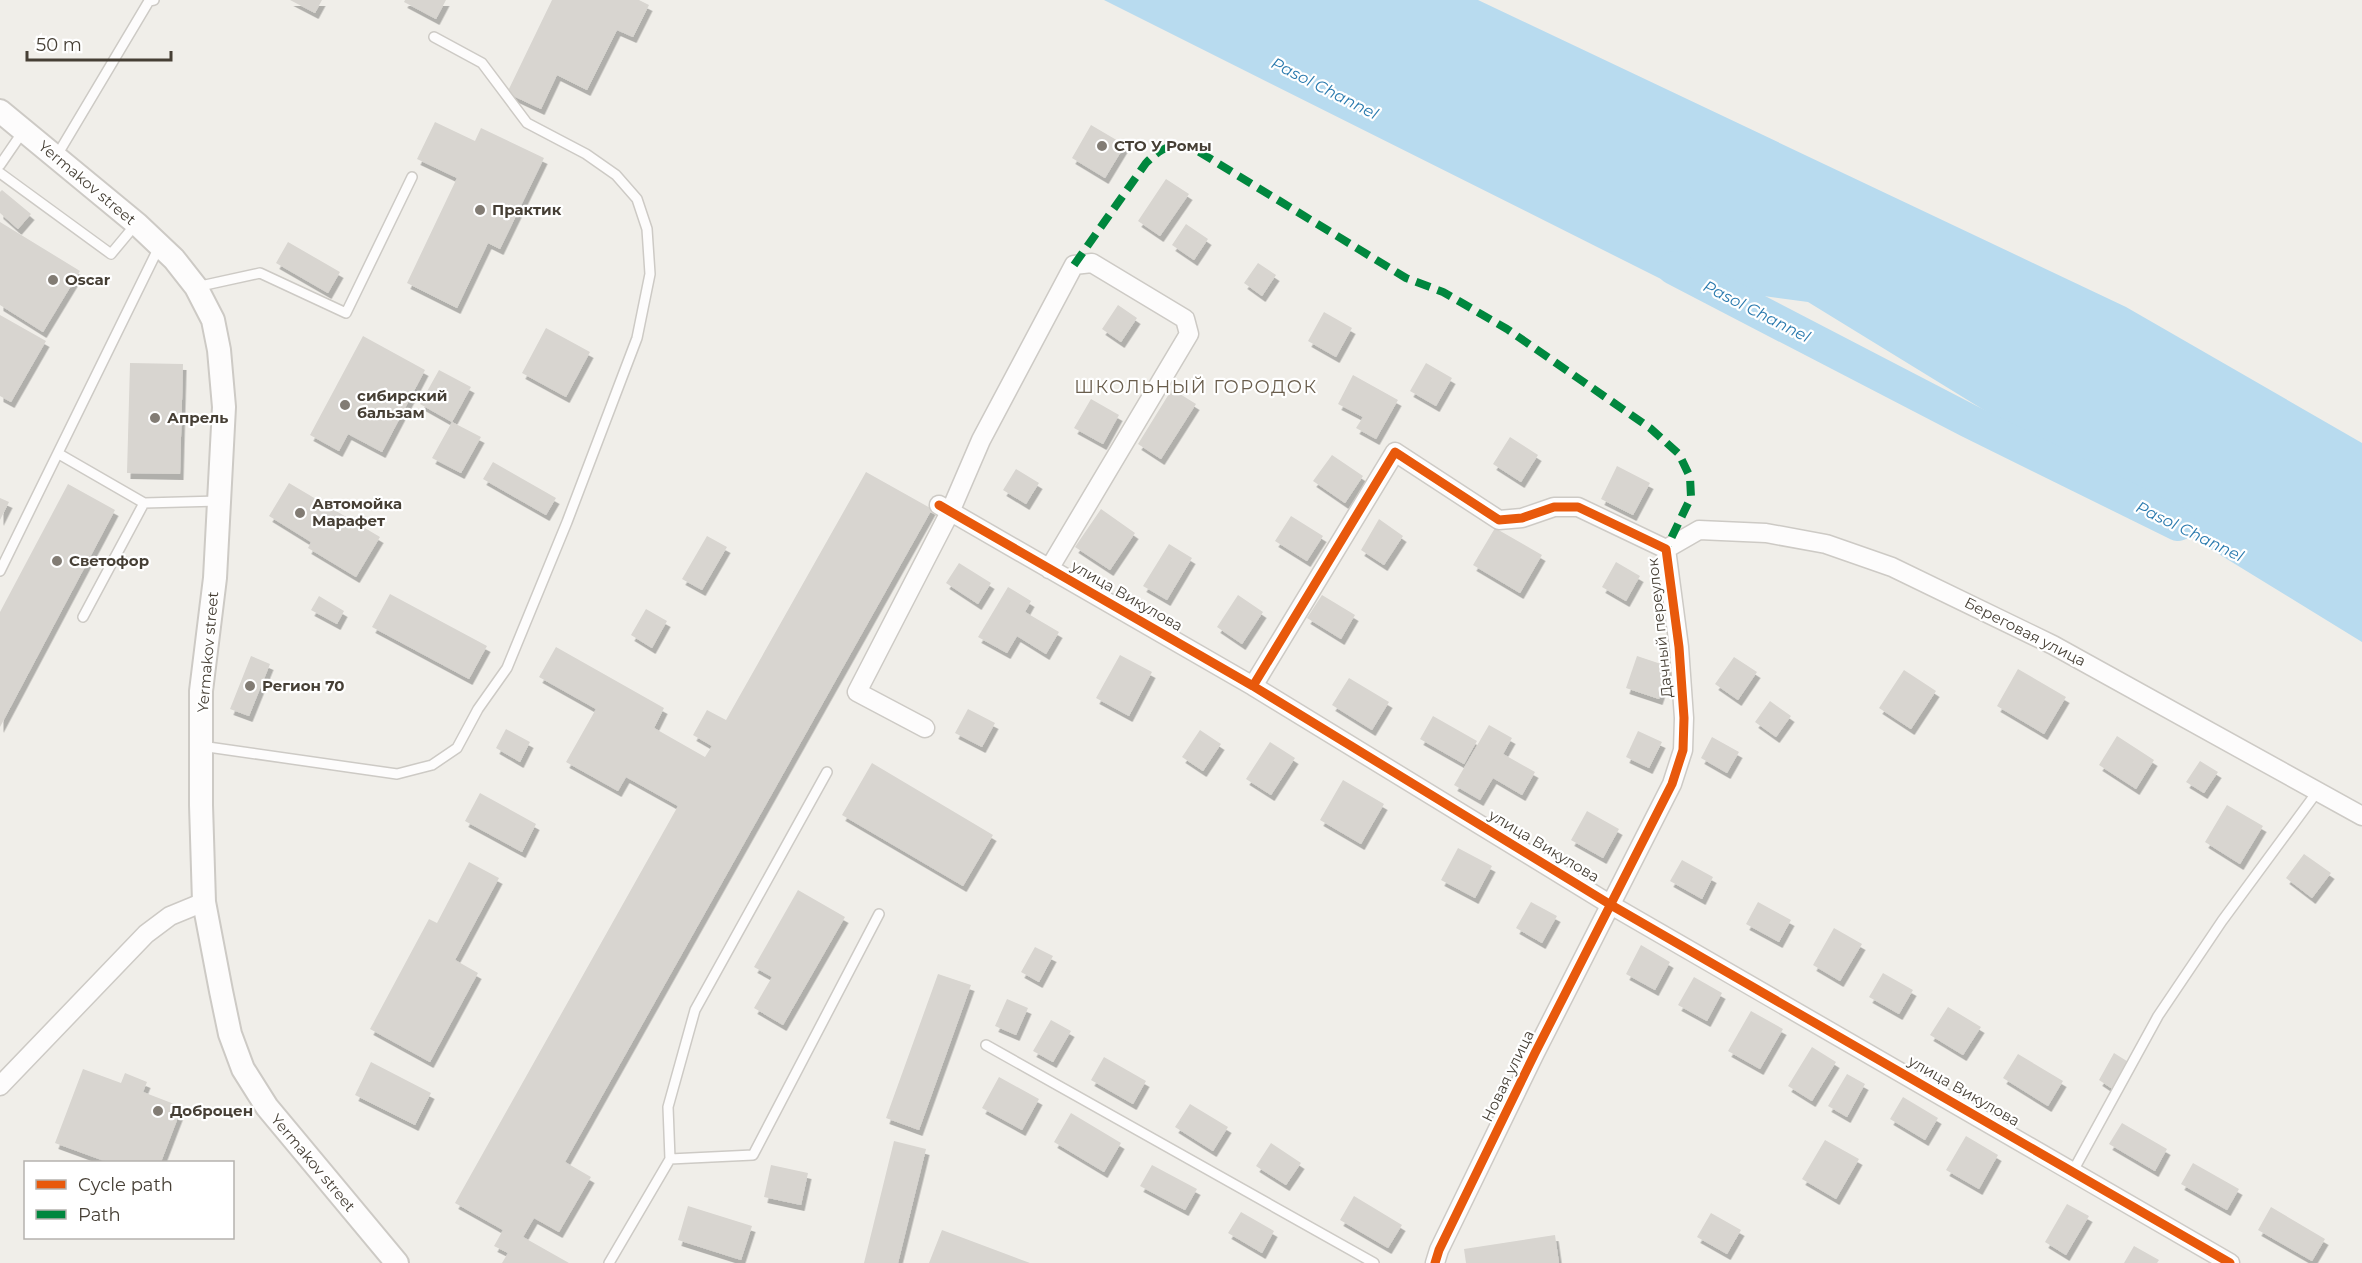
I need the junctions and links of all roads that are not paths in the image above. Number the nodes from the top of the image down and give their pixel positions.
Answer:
1 (154, 0) edge
2 (434, 37) dead end
3 (0, 111) edge
4 (24, 130) junction
5 (56, 157) junction
6 (0, 165) edge
7 (0, 172) edge
8 (412, 177) dead end
9 (137, 224) junction
10 (160, 246) junction
11 (196, 286) junction
12 (59, 454) junction
13 (219, 501) junction
14 (144, 503) junction
15 (945, 509) junction
16 (1666, 549) junction
17 (1049, 569) junction
18 (0, 571) edge
19 (83, 618) dead end
20 (1253, 686) junction
21 (925, 728) dead end
22 (201, 746) junction
23 (827, 772) dead end
24 (2317, 792) junction
25 (2362, 816) edge
26 (204, 902) junction
27 (1611, 905) junction
28 (879, 914) dead end
29 (986, 1045) dead end
30 (0, 1086) edge
31 (670, 1159) junction
32 (2073, 1171) junction
33 (397, 1263) edge
34 (609, 1263) edge
35 (1374, 1263) edge
36 (1435, 1263) edge
37 (2230, 1263) edge

1 - 5 lane
2 - 22 lane
3 - 4 street, Yermakov street
4 - 5 street, Yermakov street
4 - 6 lane
5 - 9 street, Yermakov street
7 - 9 lane
8 - 11 lane
9 - 10 street, Yermakov street
10 - 11 street, Yermakov street
10 - 12 lane
11 - 13 street, Yermakov street
12 - 14 lane
12 - 18 lane
13 - 14 lane
13 - 22 street, Yermakov street
14 - 19 lane
15 - 17 street, улица Викулова
15 - 17 street
15 - 21 street
16 - 20 street, Дачный переулок
16 - 24 street, Береговая улица
16 - 27 street, Дачный переулок
17 - 20 street, улица Викулова
20 - 27 street, улица Викулова
22 - 26 street, Yermakov street
23 - 31 lane
24 - 25 street, Береговая улица
24 - 32 lane
26 - 30 street
26 - 33 street, Yermakov street
27 - 32 street, улица Викулова
27 - 36 street, Новая улица
28 - 31 lane
29 - 35 lane
31 - 34 lane
32 - 37 street, улица Викулова

